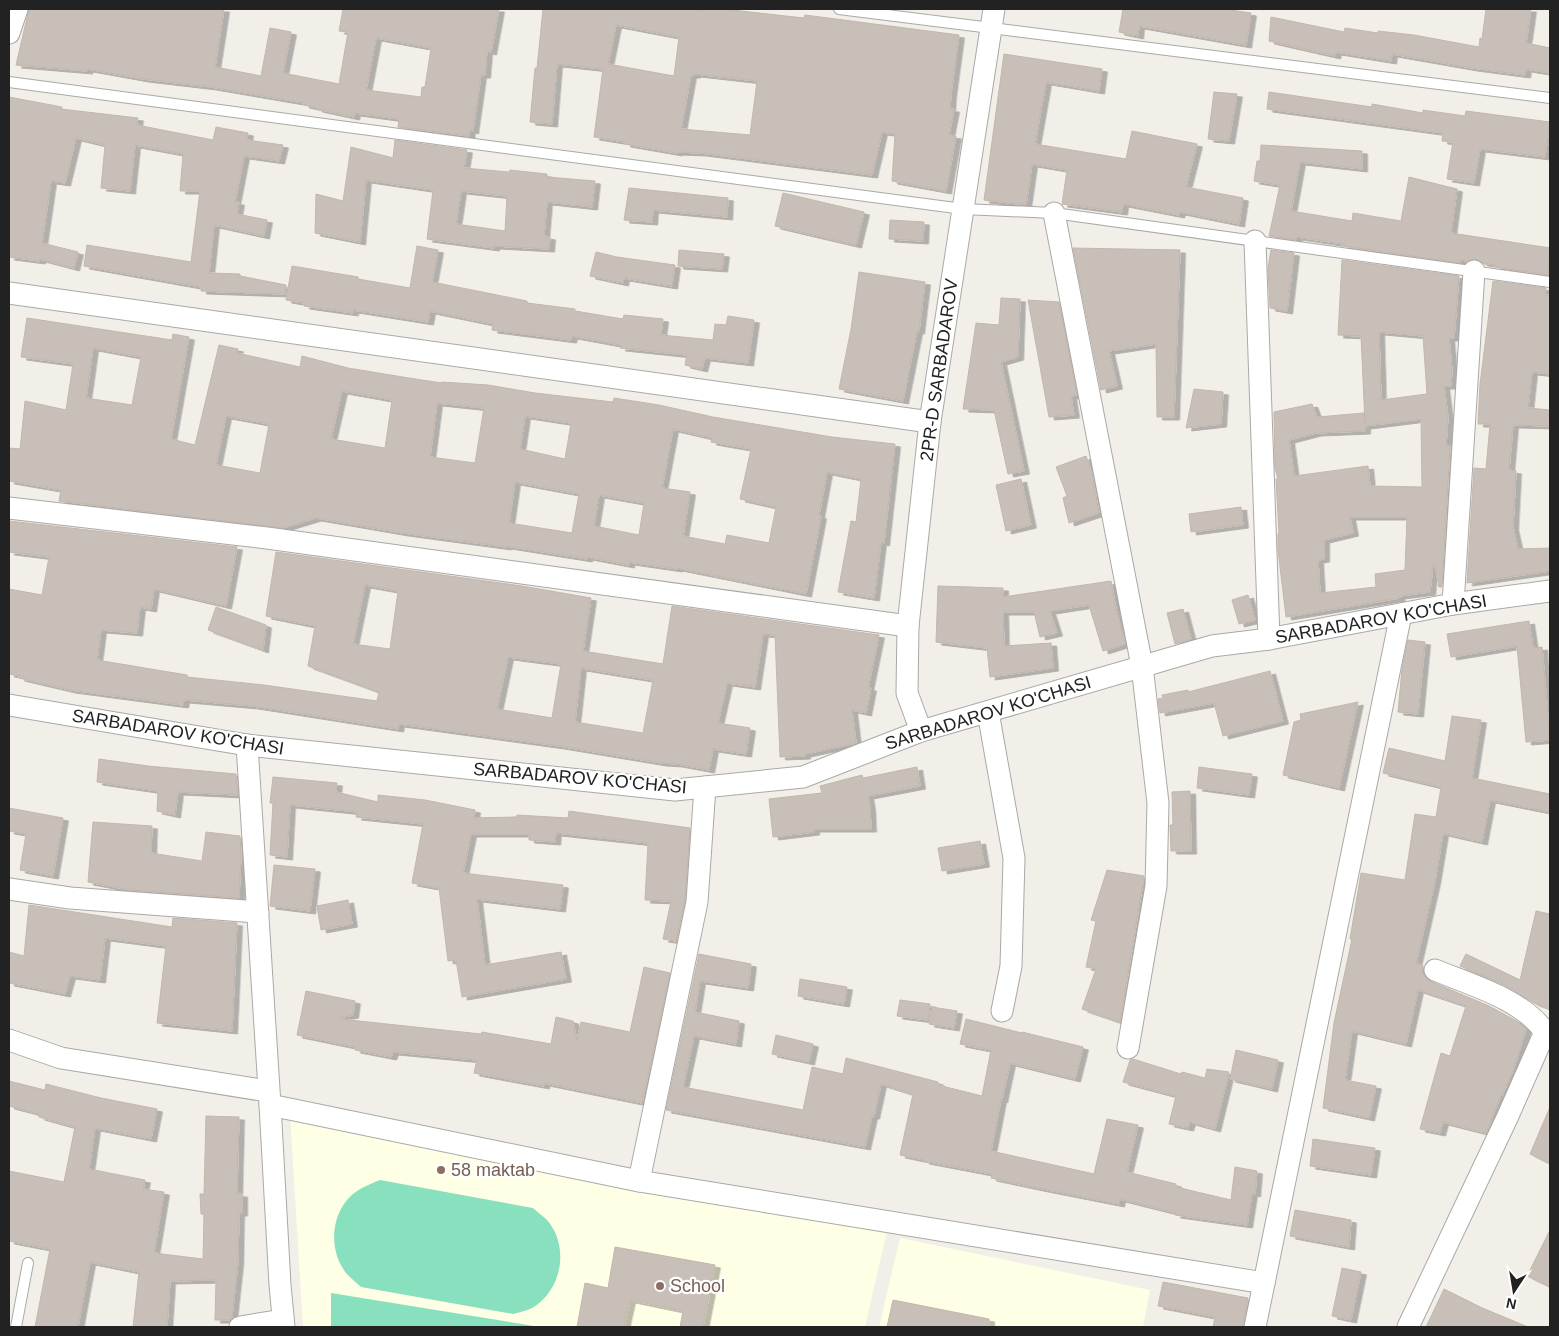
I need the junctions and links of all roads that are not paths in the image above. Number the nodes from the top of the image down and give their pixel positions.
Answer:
1 (17, 9) edge
2 (838, 9) edge
3 (992, 19) edge
4 (9, 33) edge
5 (9, 82) edge
6 (1550, 98) edge
7 (963, 209) junction
8 (1054, 213) junction
9 (1255, 241) junction
10 (1474, 270) junction
11 (1550, 282) edge
12 (9, 293) edge
13 (930, 422) junction
14 (9, 508) edge
15 (1550, 591) edge
16 (1453, 604) junction
17 (1401, 614) junction
18 (908, 626) junction
19 (1269, 639) junction
20 (1142, 666) junction
21 (9, 705) edge
22 (988, 712) junction
23 (921, 731) junction
24 (247, 745) junction
25 (705, 787) junction
26 (9, 889) edge
27 (258, 912) junction
28 (1435, 970) dead end
29 (1002, 1011) dead end
30 (1548, 1033) edge
31 (9, 1040) edge
32 (1128, 1048) dead end
33 (268, 1098) junction
34 (639, 1181) junction
35 (28, 1263) dead end
36 (1264, 1283) junction
37 (284, 1324) edge
38 (16, 1327) edge
39 (240, 1327) edge
40 (1255, 1327) edge
41 (1408, 1327) edge

1 - 4 street
2 - 3 lane
3 - 6 lane
3 - 7 street, 2PR-D SARBADAROV
5 - 7 lane
7 - 8 lane
7 - 13 street, 2PR-D SARBADAROV
8 - 9 lane
8 - 20 street
9 - 10 lane
9 - 19 street
10 - 11 lane
10 - 16 street
12 - 13 street
13 - 18 street, 2PR-D SARBADAROV
14 - 18 street
15 - 16 street, SARBADAROV KO'CHASI
16 - 17 street, SARBADAROV KO'CHASI
17 - 19 street, SARBADAROV KO'CHASI
17 - 36 street
18 - 23 street, 2PR-D SARBADAROV
19 - 20 street, SARBADAROV KO'CHASI
20 - 22 street, SARBADAROV KO'CHASI
20 - 32 street
21 - 24 street, SARBADAROV KO'CHASI
22 - 23 street, SARBADAROV KO'CHASI
22 - 29 street
23 - 25 street, SARBADAROV KO'CHASI
24 - 25 street, SARBADAROV KO'CHASI
24 - 27 street
25 - 34 street
26 - 27 street
27 - 33 street
28 - 30 street
30 - 41 street
31 - 33 street
33 - 34 street
33 - 37 street
34 - 36 street
35 - 38 lane
36 - 40 street
37 - 39 street

